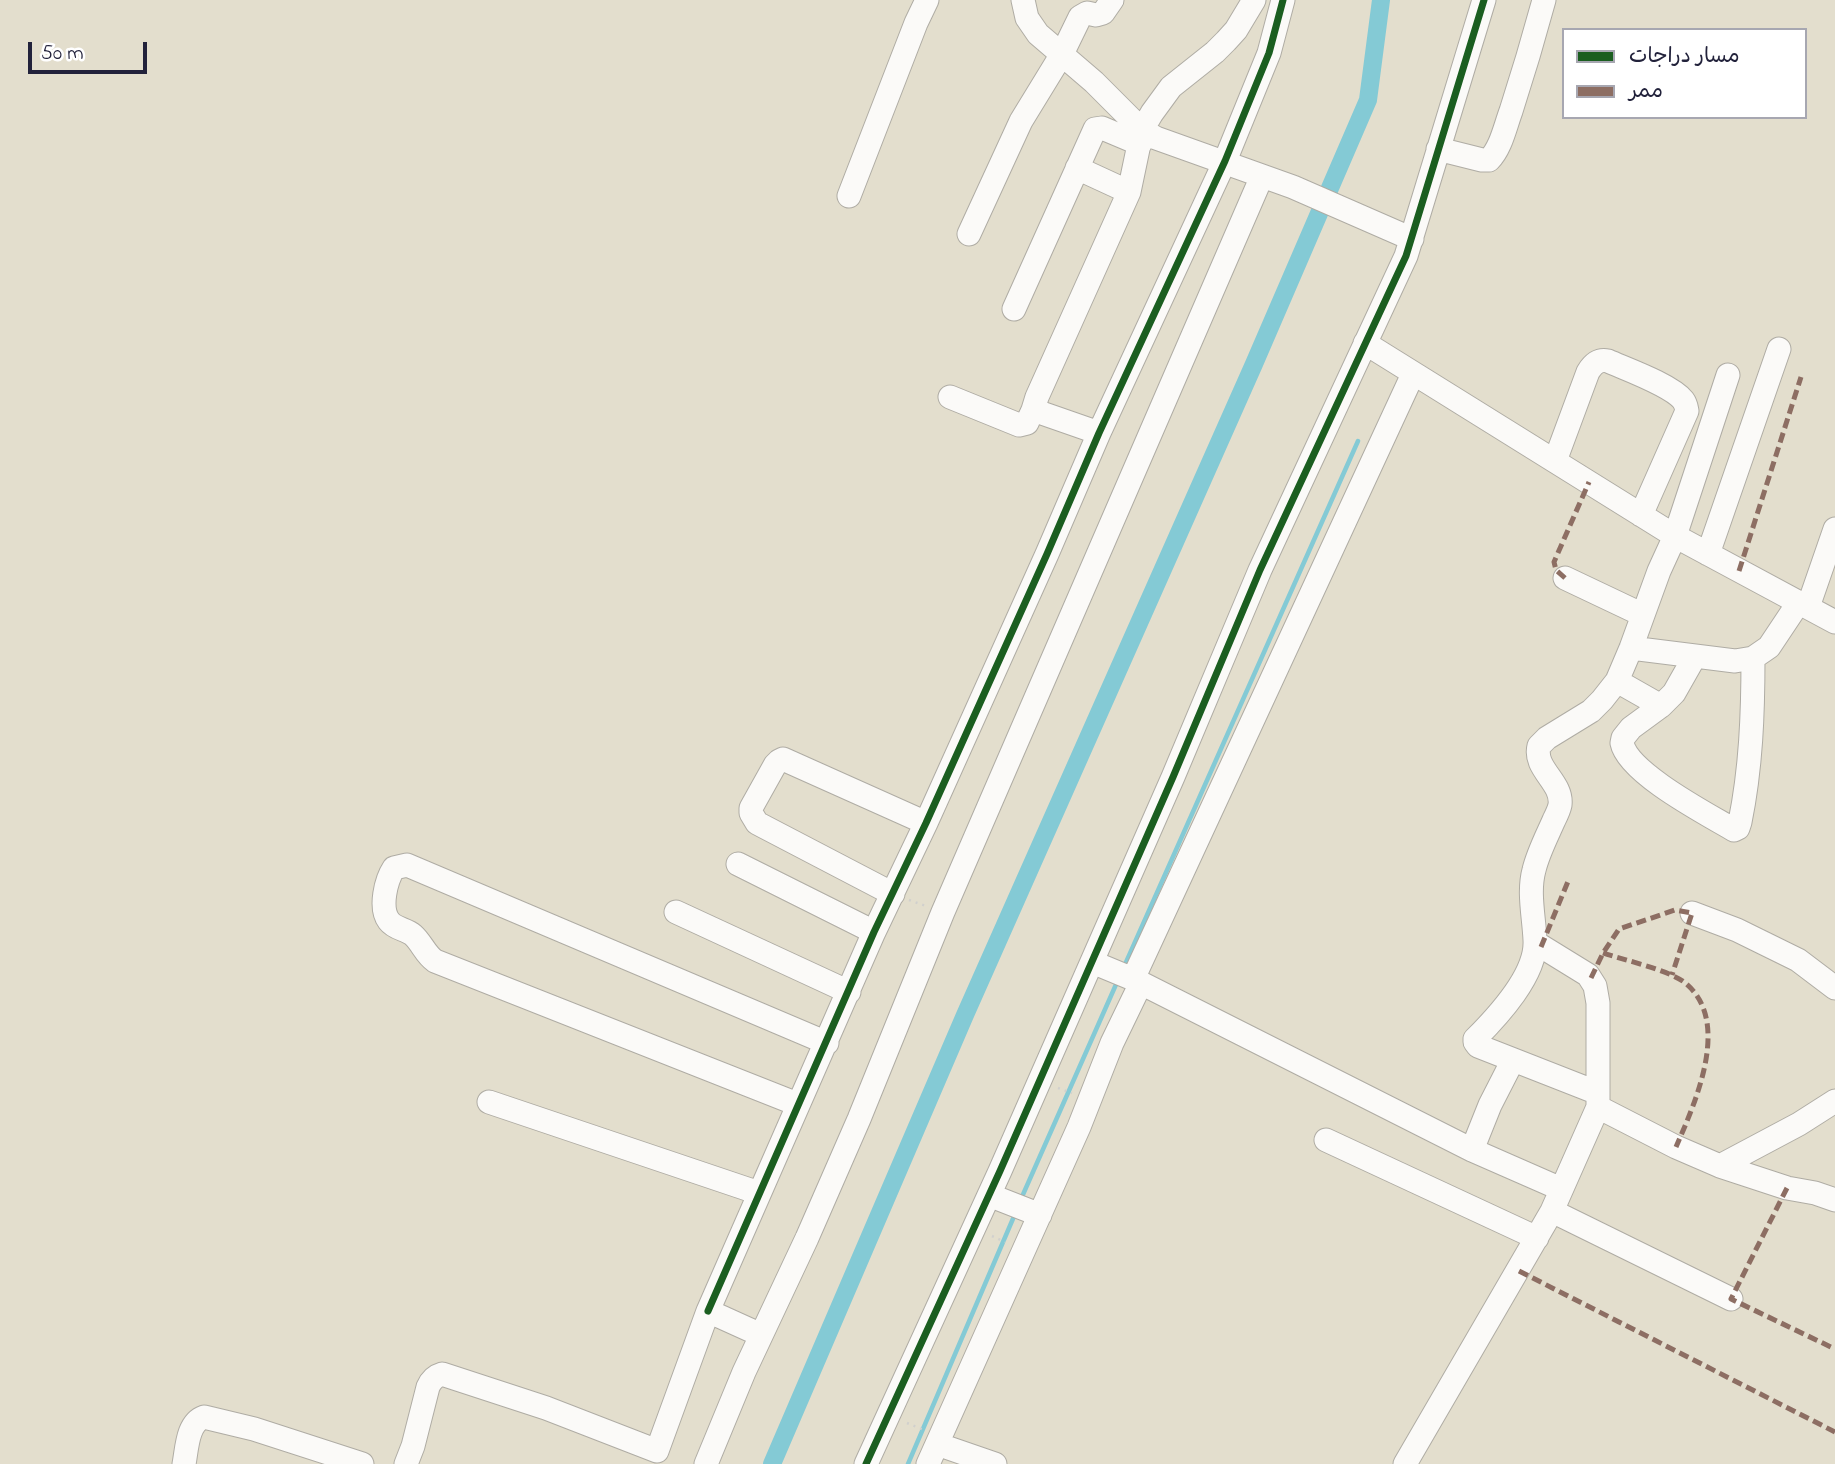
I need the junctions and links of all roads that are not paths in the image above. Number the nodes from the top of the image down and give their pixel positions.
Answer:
1 (927, 0) edge
2 (1023, 0) edge
3 (1112, 0) edge
4 (1254, 0) edge
5 (1484, 0) edge
6 (1544, 0) edge
7 (1278, 2) edge
8 (1062, 54) junction
9 (1141, 137) junction
10 (1438, 149) junction
11 (1225, 161) junction
12 (1077, 168) junction
13 (1262, 176) junction
14 (1129, 192) junction
15 (849, 195) dead end
16 (969, 234) dead end
17 (1412, 239) junction
18 (1014, 309) dead end
19 (1365, 343) junction
20 (1779, 349) dead end
21 (1413, 374) junction
22 (1728, 374) dead end
23 (950, 397) dead end
24 (1033, 410) junction
25 (1099, 433) junction
26 (1555, 461) junction
27 (1641, 515) junction
28 (1835, 528) edge
29 (1675, 536) junction
30 (1709, 554) junction
31 (1564, 578) dead end
32 (1803, 605) junction
33 (1643, 615) junction
34 (1835, 622) edge
35 (1631, 648) junction
36 (1695, 656) junction
37 (1753, 658) junction
38 (1617, 681) junction
39 (1661, 706) junction
40 (926, 823) junction
41 (738, 864) dead end
42 (897, 896) junction
43 (676, 912) dead end
44 (1692, 913) dead end
45 (874, 932) junction
46 (1535, 943) junction
47 (1092, 962) junction
48 (1137, 981) junction
49 (1835, 988) edge
50 (849, 992) junction
51 (827, 1043) junction
52 (1513, 1059) junction
53 (1598, 1100) junction
54 (1835, 1101) edge
55 (489, 1102) dead end
56 (797, 1104) junction
57 (1326, 1140) dead end
58 (1472, 1150) junction
59 (1720, 1166) junction
60 (1561, 1189) junction
61 (758, 1194) junction
62 (998, 1199) junction
63 (1835, 1200) edge
64 (1552, 1211) junction
65 (1035, 1213) junction
66 (1537, 1238) junction
67 (1731, 1299) dead end
68 (708, 1311) junction
69 (761, 1335) junction
70 (932, 1454) edge
71 (655, 1457) edge
72 (184, 1464) edge
73 (362, 1464) edge
74 (405, 1464) edge
75 (706, 1464) edge
76 (866, 1464) edge
77 (995, 1464) edge
78 (1405, 1464) edge

1 - 15 street
2 - 8 street
3 - 8 street
4 - 9 street
5 - 10 street
6 - 10 street
7 - 11 street
8 - 9 street
8 - 16 street
9 - 11 street
9 - 12 street
9 - 14 street
10 - 17 street
11 - 13 street
11 - 25 street
12 - 14 street
12 - 18 street
13 - 17 street
13 - 69 street
14 - 24 street
17 - 19 street
19 - 21 street
19 - 47 street
20 - 30 street
21 - 26 street
21 - 48 street
22 - 29 street
23 - 24 street
24 - 25 street
25 - 40 street
26 - 27 street
26 - 27 street
27 - 29 street
28 - 32 street
29 - 30 street
29 - 33 street
30 - 32 street
31 - 33 street
32 - 34 street
32 - 37 street
33 - 35 street
35 - 36 street
35 - 38 street
36 - 37 street
36 - 39 street
37 - 39 street
38 - 39 street
38 - 46 street
40 - 42 street
40 - 42 street
41 - 45 street
42 - 45 street
43 - 50 street
44 - 49 street
45 - 50 street
46 - 52 street
46 - 53 street
47 - 48 street
47 - 62 street
48 - 58 street
48 - 65 street
50 - 51 street
51 - 56 street
51 - 56 street
52 - 53 street
52 - 58 street
53 - 59 street
53 - 60 street
54 - 59 street
55 - 61 street
56 - 61 street
57 - 66 street
58 - 60 street
59 - 63 street
60 - 64 street
61 - 68 street
62 - 65 street
62 - 76 street
64 - 66 street
64 - 67 street
65 - 70 street
66 - 78 street
68 - 69 street
68 - 71 street
69 - 75 street
70 - 77 street
71 - 74 street
72 - 73 street

